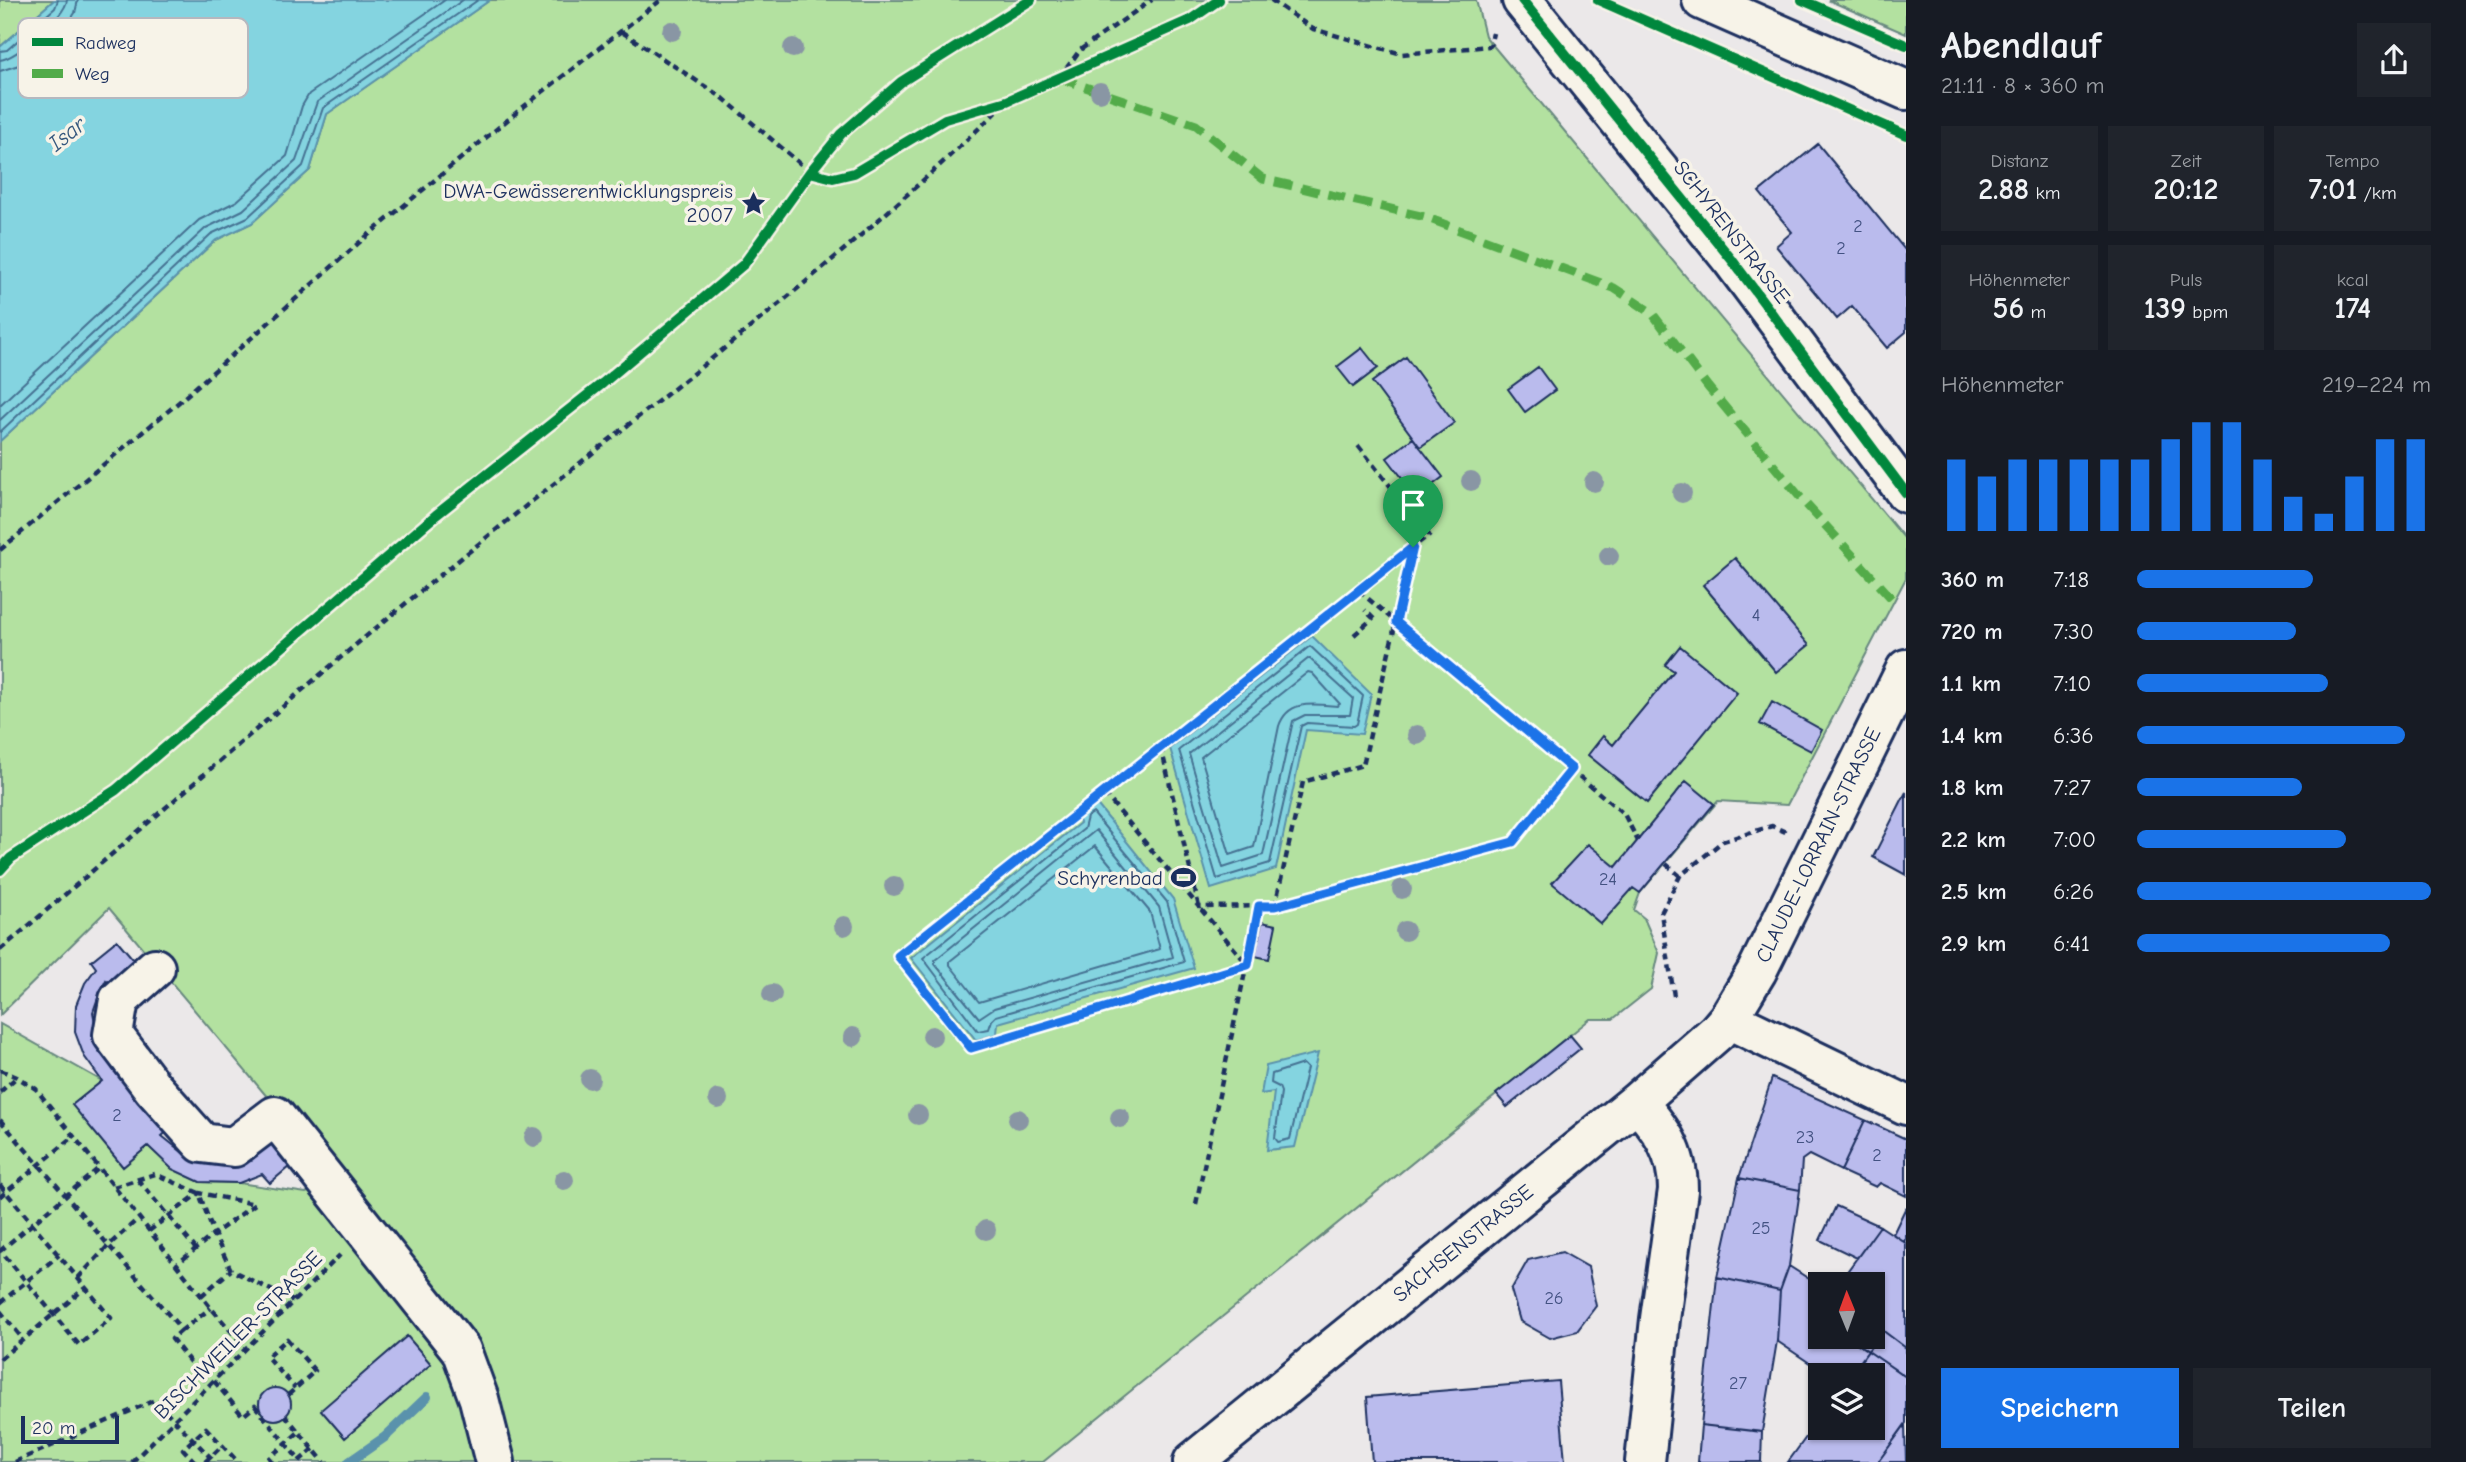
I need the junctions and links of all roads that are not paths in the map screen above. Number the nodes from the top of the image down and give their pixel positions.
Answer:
1 (1522, 0) edge
2 (1703, 0) edge
3 (1906, 90) edge
4 (1906, 493) edge
5 (1906, 669) edge
6 (155, 968) dead end
7 (1728, 1019) junction
8 (1637, 1102) junction
9 (1906, 1105) edge
10 (495, 1462) edge
11 (1193, 1462) edge
12 (1645, 1462) edge

1 - 4 street, SCHYRENSTRASSE
2 - 3 street
5 - 7 street, CLAUDE-LORRAIN-STRASSE
6 - 10 street
7 - 8 street, SACHSENSTRASSE
7 - 9 street
8 - 11 street, SACHSENSTRASSE
8 - 12 street

